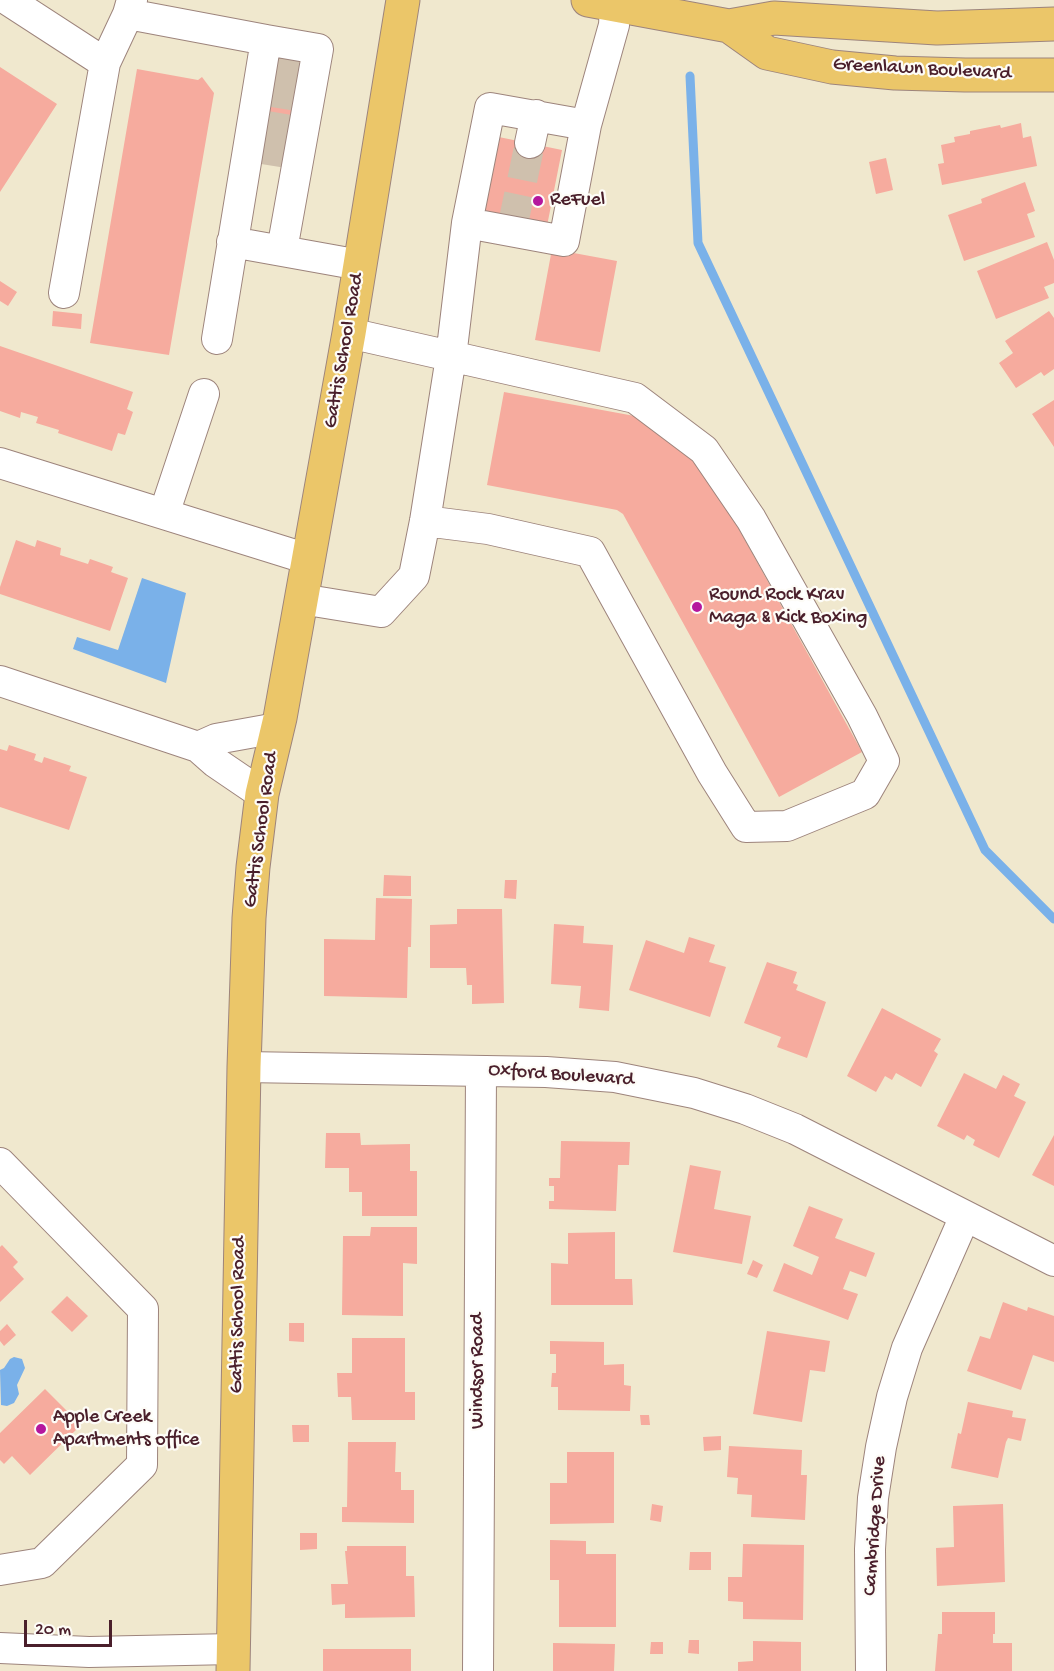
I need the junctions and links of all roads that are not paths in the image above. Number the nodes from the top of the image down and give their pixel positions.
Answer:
1 (8, 0) edge
2 (403, 0) edge
3 (602, 3) edge
4 (130, 7) edge
5 (1054, 24) edge
6 (729, 26) junction
7 (105, 63) junction
8 (266, 71) junction
9 (1054, 75) edge
10 (586, 125) junction
11 (467, 223) junction
12 (232, 242) junction
13 (282, 250) junction
14 (360, 265) junction
15 (64, 293) dead end
16 (349, 333) junction
17 (217, 339) dead end
18 (451, 357) junction
19 (204, 394) dead end
20 (0, 463) edge
21 (164, 514) junction
22 (425, 521) junction
23 (308, 560) junction
24 (301, 598) junction
25 (0, 681) edge
26 (278, 728) junction
27 (198, 747) junction
28 (262, 794) junction
29 (244, 1067) junction
30 (481, 1071) junction
31 (0, 1163) edge
32 (965, 1216) junction
33 (1054, 1261) edge
34 (0, 1570) edge
35 (0, 1648) edge
36 (233, 1660) edge
37 (478, 1671) edge
38 (871, 1671) edge

1 - 7 street
2 - 14 main road, Gattis School Road
3 - 6 main road, Greenlawn Boulevard
3 - 10 street
4 - 7 street
4 - 8 street
5 - 6 main road, Greenlawn Boulevard
6 - 9 main road, Greenlawn Boulevard
7 - 15 street
8 - 12 street
8 - 13 street
10 - 11 street
10 - 11 street
11 - 18 street
12 - 13 street
12 - 17 street
13 - 14 street
14 - 16 main road, Gattis School Road
16 - 18 street
16 - 23 main road, Gattis School Road
18 - 22 street
18 - 22 street
19 - 21 street
20 - 21 street
21 - 23 street
22 - 24 street
23 - 24 main road, Gattis School Road
24 - 26 main road, Gattis School Road
25 - 27 street
26 - 27 street
26 - 28 main road, Gattis School Road
27 - 28 street
28 - 29 main road, Gattis School Road
29 - 30 street, Oxford Boulevard
29 - 36 main road, Gattis School Road
30 - 32 street, Oxford Boulevard
30 - 37 street, Windsor Road
31 - 34 street
32 - 33 street, Oxford Boulevard
32 - 38 street, Cambridge Drive
35 - 36 street

